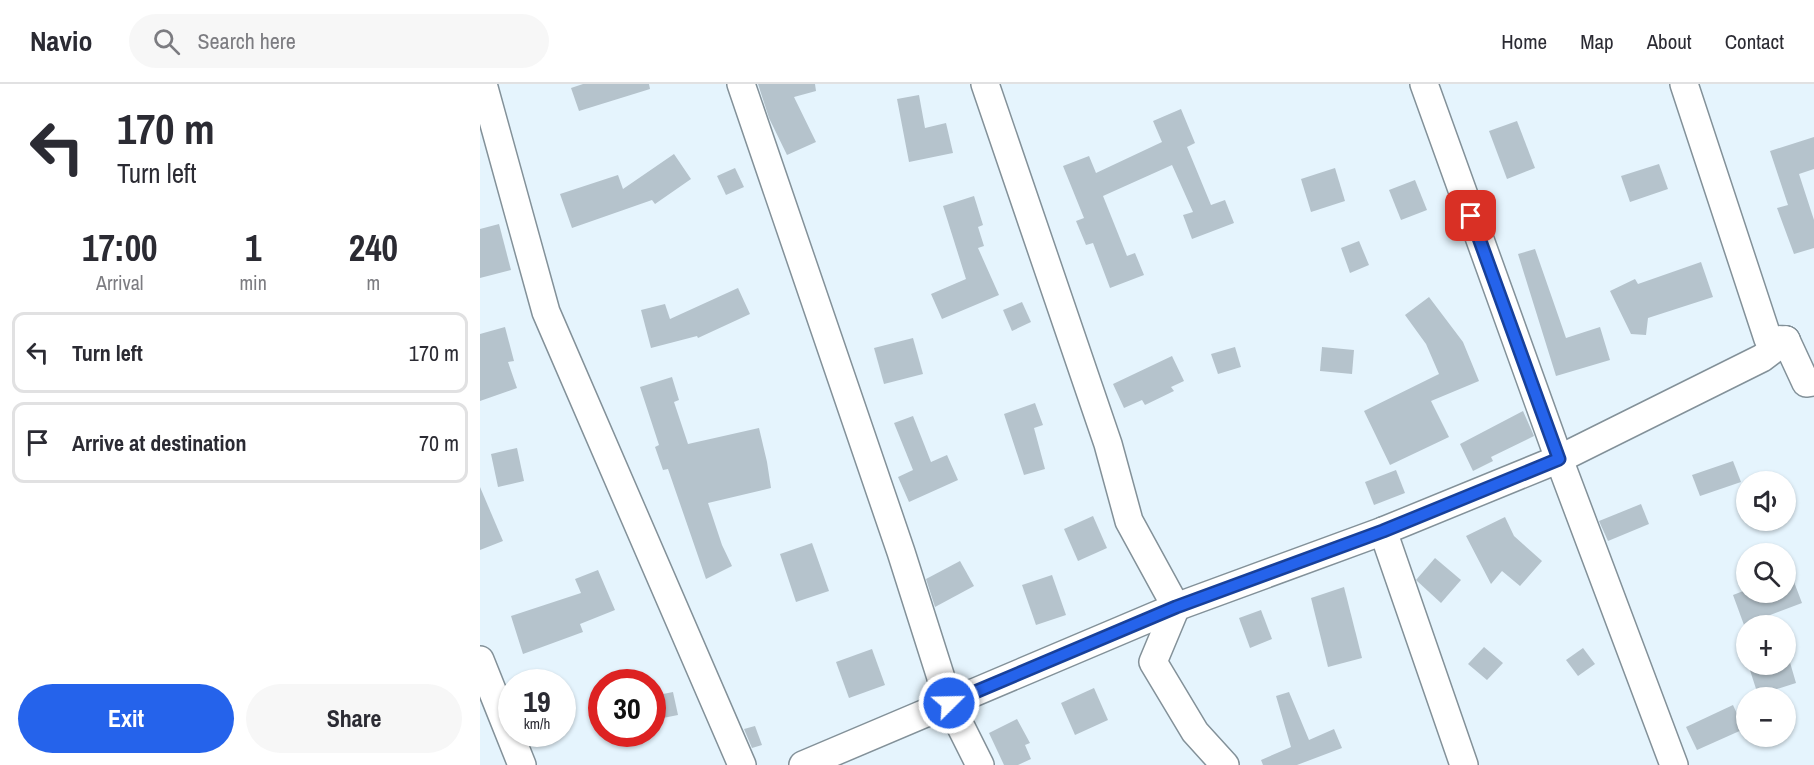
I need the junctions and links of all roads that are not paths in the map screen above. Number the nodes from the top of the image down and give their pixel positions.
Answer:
1 (483, 84) edge
2 (741, 84) edge
3 (985, 84) edge
4 (1424, 84) edge
5 (1684, 84) edge
6 (1786, 340) junction
7 (1811, 382) edge
8 (1559, 459) junction
9 (1383, 531) junction
10 (1176, 607) junction
11 (480, 660) edge
12 (949, 703) junction
13 (522, 765) edge
14 (742, 765) edge
15 (803, 765) edge
16 (980, 765) edge
17 (1226, 765) edge
18 (1464, 765) edge
19 (1674, 765) edge

1 - 14 street
2 - 12 street
3 - 10 street
4 - 8 street
5 - 6 street
6 - 7 street
6 - 8 street
8 - 9 street
8 - 19 street
9 - 10 street
9 - 18 street
10 - 12 street
10 - 17 street
11 - 13 street
12 - 15 street
12 - 16 street

